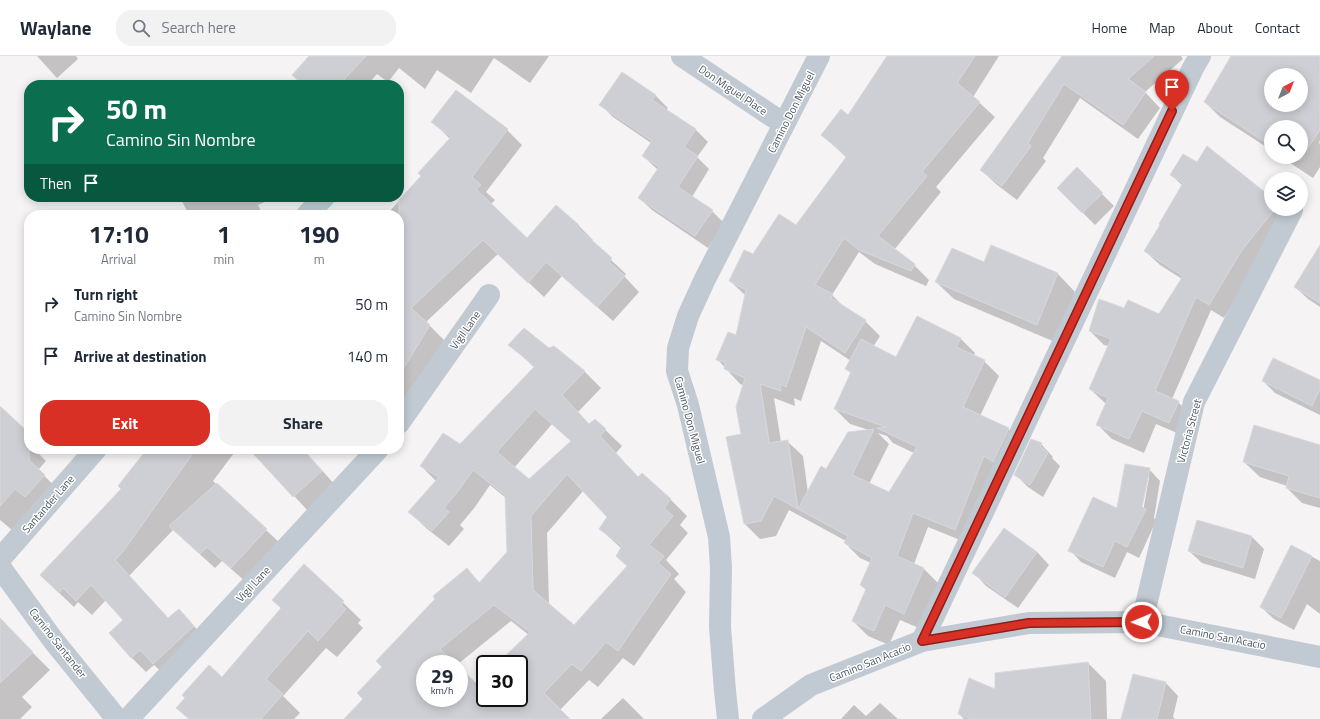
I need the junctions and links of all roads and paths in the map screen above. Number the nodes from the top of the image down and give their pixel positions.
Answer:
1 (682, 56) edge
2 (819, 56) edge
3 (1200, 56) edge
4 (784, 124) junction
5 (319, 202) edge
6 (312, 210) edge
7 (1289, 216) edge
8 (489, 295) dead end
9 (404, 416) edge
10 (92, 454) edge
11 (373, 454) edge
12 (0, 559) edge
13 (0, 567) edge
14 (1142, 622) junction
15 (922, 641) junction
16 (1320, 657) edge
17 (117, 719) edge
18 (128, 719) edge
19 (728, 719) edge
20 (762, 719) edge

1 - 4 street, Don Miguel Place
2 - 4 street, Camino Don Miguel
3 - 15 street
4 - 19 street, Camino Don Miguel
5 - 6 street
7 - 14 street, Victoria Street
8 - 9 street, Vigil Lane
10 - 12 street, Santander Lane
11 - 18 street, Vigil Lane
13 - 17 street, Camino Santander
14 - 15 street, Camino San Acacio
14 - 16 street, Camino San Acacio
15 - 20 street, Camino San Acacio

